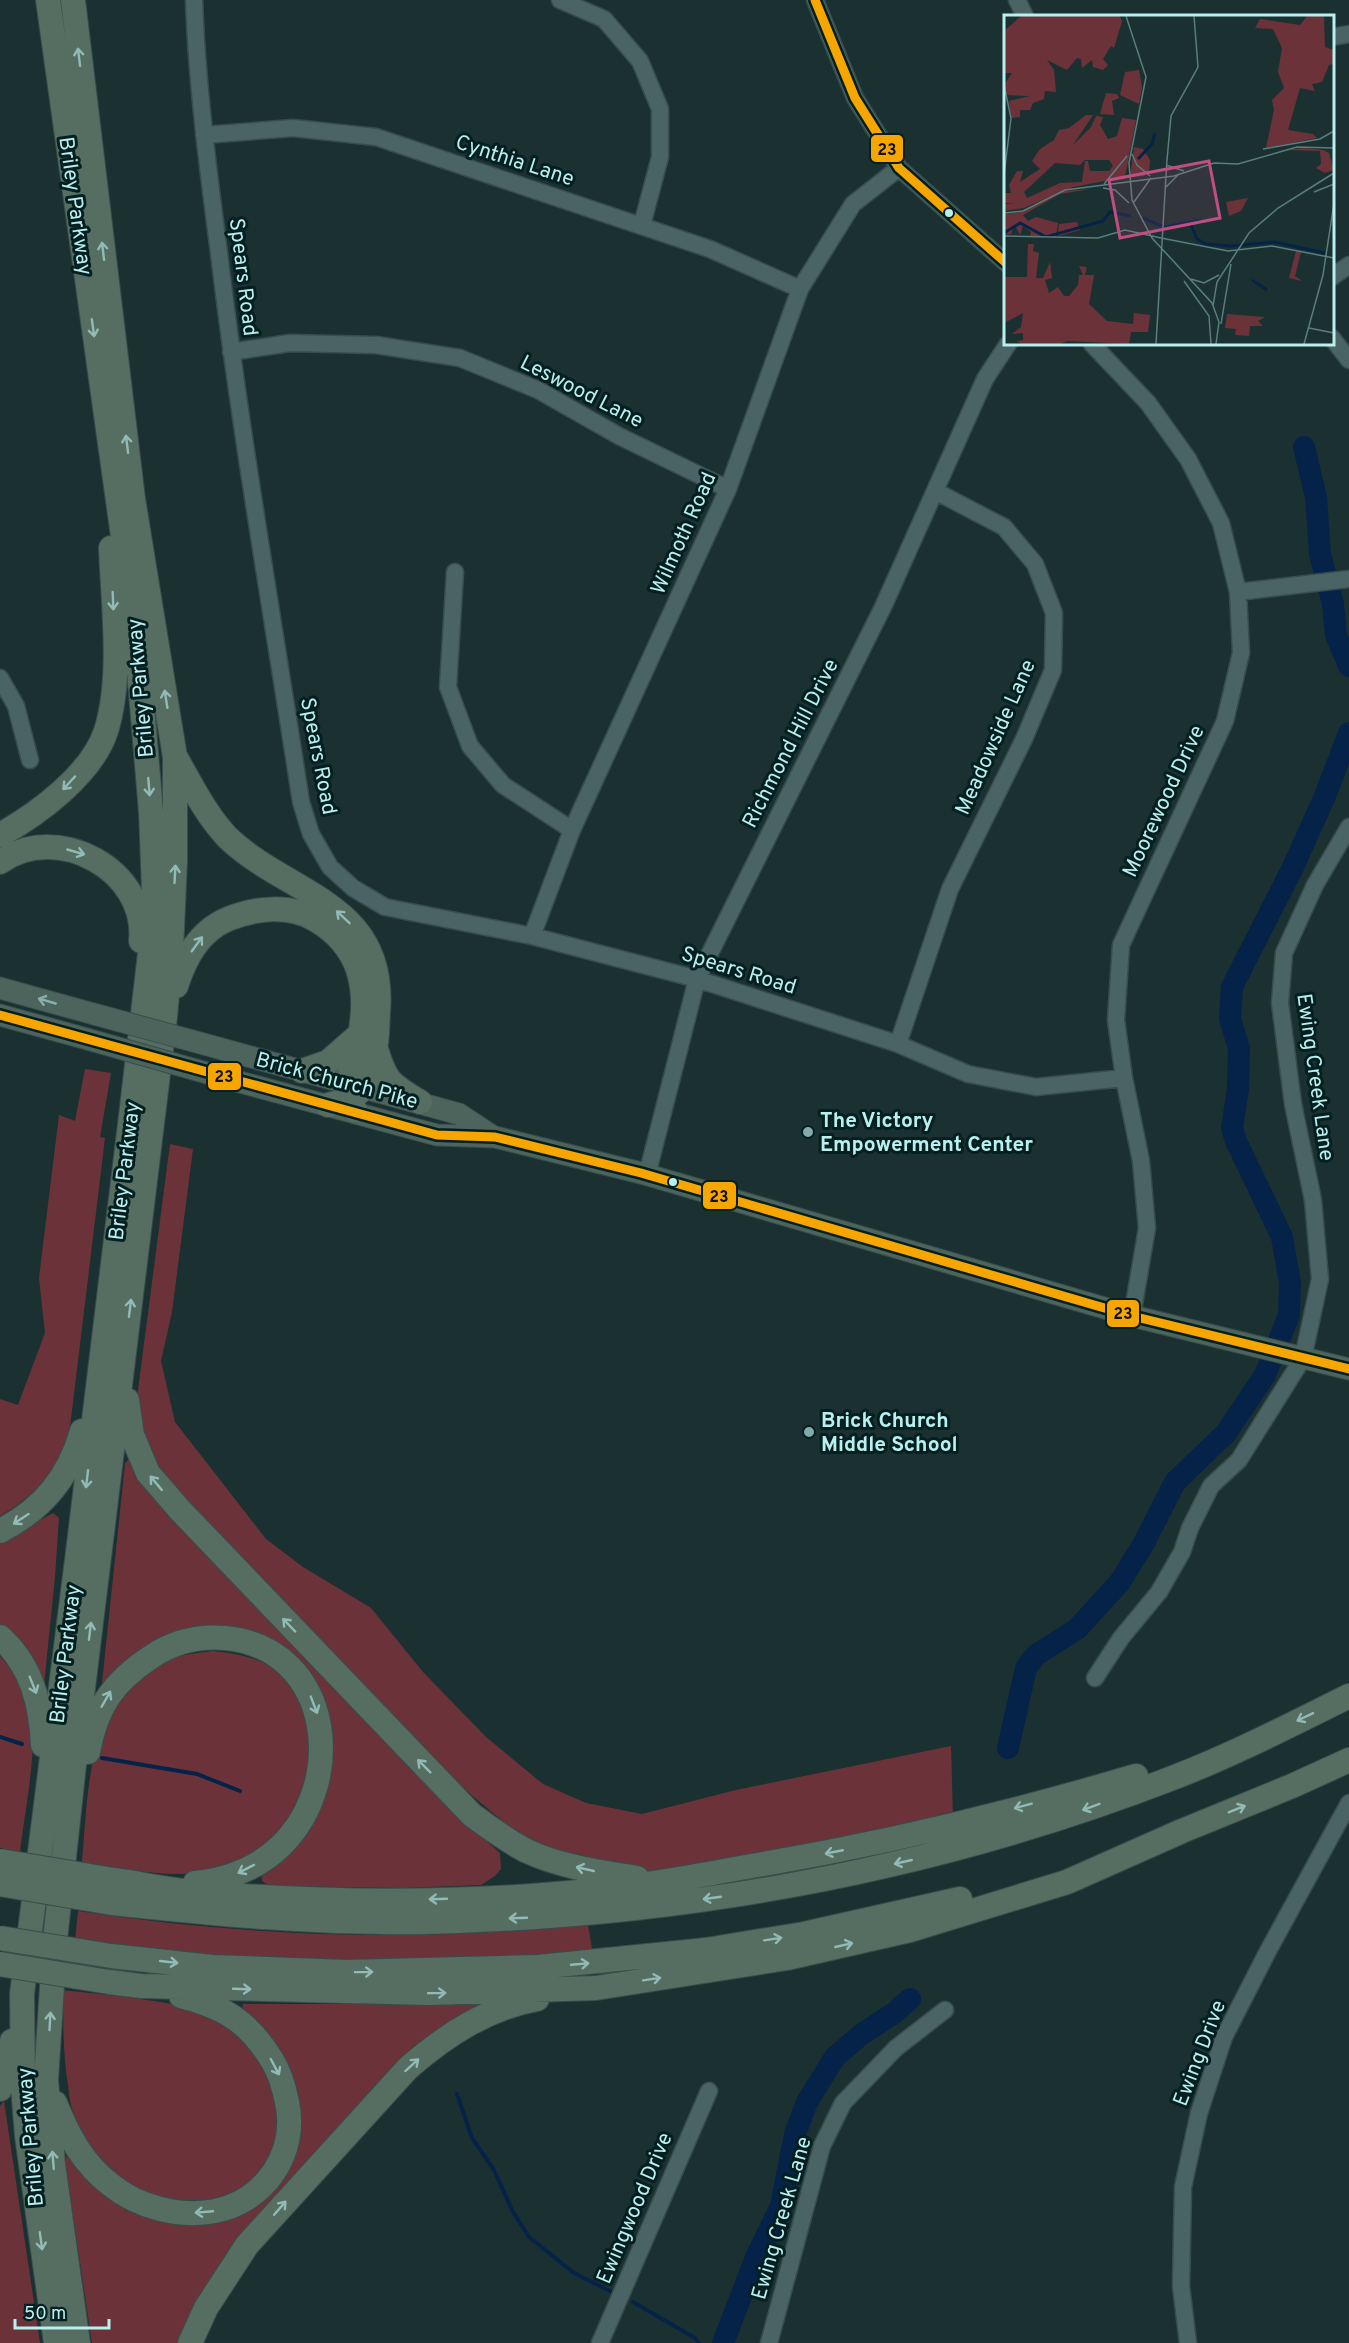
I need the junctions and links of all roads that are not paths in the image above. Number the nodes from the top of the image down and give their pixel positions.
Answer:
1 (48, 0) edge
2 (73, 0) edge
3 (194, 0) edge
4 (560, 0) edge
5 (815, 0) edge
6 (1017, 0) edge
7 (1024, 15) edge
8 (1349, 34) edge
9 (1334, 37) edge
10 (204, 135) junction
11 (899, 168) junction
12 (642, 225) junction
13 (1004, 262) edge
14 (1349, 265) edge
15 (1334, 276) edge
16 (800, 289) junction
17 (1334, 341) edge
18 (1007, 345) edge
19 (1093, 345) edge
20 (231, 352) junction
21 (1349, 360) edge
22 (106, 416) junction
23 (728, 489) junction
24 (935, 491) junction
25 (454, 572) dead end
26 (1333, 581) edge
27 (1238, 592) junction
28 (0, 678) edge
29 (175, 757) junction
30 (30, 760) dead end
31 (1349, 827) edge
32 (572, 830) junction
33 (0, 835) edge
34 (0, 862) edge
35 (532, 936) junction
36 (697, 979) junction
37 (0, 988) edge
38 (0, 1015) edge
39 (165, 1017) junction
40 (368, 1042) junction
41 (898, 1044) junction
42 (302, 1071) junction
43 (1124, 1078) junction
44 (349, 1098) junction
45 (420, 1102) junction
46 (131, 1116) junction
47 (495, 1137) junction
48 (647, 1175) junction
49 (1132, 1316) junction
50 (103, 1338) junction
51 (1297, 1356) junction
52 (123, 1366) junction
53 (1349, 1369) edge
54 (0, 1531) edge
55 (0, 1637) edge
56 (1095, 1678) dead end
57 (1349, 1696) edge
58 (1262, 1738) junction
59 (1349, 1760) edge
60 (1349, 1803) edge
61 (44, 1817) junction
62 (1182, 1831) junction
63 (63, 1856) junction
64 (0, 1861) edge
65 (663, 1882) junction
66 (0, 1884) edge
67 (147, 1885) junction
68 (113, 1891) junction
69 (0, 1938) edge
70 (0, 1964) edge
71 (141, 1986) junction
72 (596, 1988) junction
73 (22, 1994) junction
74 (945, 2010) dead end
75 (46, 2080) junction
76 (0, 2089) edge
77 (709, 2091) dead end
78 (56, 2343) edge
79 (78, 2343) edge
80 (190, 2343) edge
81 (600, 2343) edge
82 (769, 2343) edge
83 (1188, 2343) edge

1 -> 22 highway, Briley Parkway
29 -> 2 highway, Briley Parkway
3 - 10 street, Spears Road
4 - 12 street
5 - 11 street
6 - 7 street
8 - 9 street
10 - 12 street, Cynthia Lane
10 - 20 street, Spears Road
11 - 13 street
11 - 16 street, Wilmoth Road
12 - 16 street, Cynthia Lane
14 - 15 street
16 - 23 street, Wilmoth Road
17 - 21 street
18 - 24 street, Richmond Hill Drive
19 - 27 street, Moorewood Drive
20 - 23 street, Leswood Lane
20 - 35 street, Spears Road
22 -> 33 highway
22 -> 46 highway, Briley Parkway
23 - 32 street, Wilmoth Road
24 - 36 street, Richmond Hill Drive
24 - 41 street, Meadowside Lane
25 - 32 street
26 - 27 street
27 - 43 street, Moorewood Drive
28 - 30 street
39 -> 29 highway, Briley Parkway
40 -> 29 highway
31 - 51 street, Ewing Creek Lane
32 - 35 street, Wilmoth Road
34 -> 46 highway
35 - 36 street, Spears Road
36 - 41 street, Spears Road
36 - 48 street, Richmond Hill Drive
42 -> 37 main road, Brick Church Pike, bridge
38 - 44 main road, Brick Church Pike, bridge
39 -> 40 highway
52 -> 39 highway, Briley Parkway
40 - 42 highway
40 - 44 highway
40 - 45 highway
41 - 43 street, Spears Road
42 - 44 main road, Brick Church Pike
43 - 49 street, Moorewood Drive
44 - 45 main road, Brick Church Pike
44 - 47 main road, Brick Church Pike
45 - 47 main road, Brick Church Pike
46 - 50 highway, Briley Parkway
47 - 48 main road, Brick Church Pike
48 - 49 main road, Brick Church Pike
49 - 51 main road, Brick Church Pike
50 -> 54 highway
50 -> 61 highway, Briley Parkway
51 - 53 main road, Brick Church Pike
51 - 56 street, Ewing Creek Lane
63 -> 52 highway, Briley Parkway
65 -> 52 highway
55 -> 61 highway
57 -> 58 highway
58 -> 65 highway
58 -> 68 highway
62 -> 59 highway
60 - 83 street, Ewing Drive
61 - 73 highway, Briley Parkway
69 -> 62 highway, bridge
72 -> 62 highway
63 -> 67 highway
75 -> 63 highway, Briley Parkway
64 - 68 highway, bridge
65 -> 67 highway
66 - 68 highway, bridge
67 - 68 highway
70 - 71 highway, bridge
71 -> 72 highway
71 -> 75 highway
80 -> 72 highway
73 - 76 highway
73 -> 78 highway, Briley Parkway
74 - 82 street, Ewing Creek Lane
79 -> 75 highway, Briley Parkway
77 - 81 street, Ewingwood Drive

